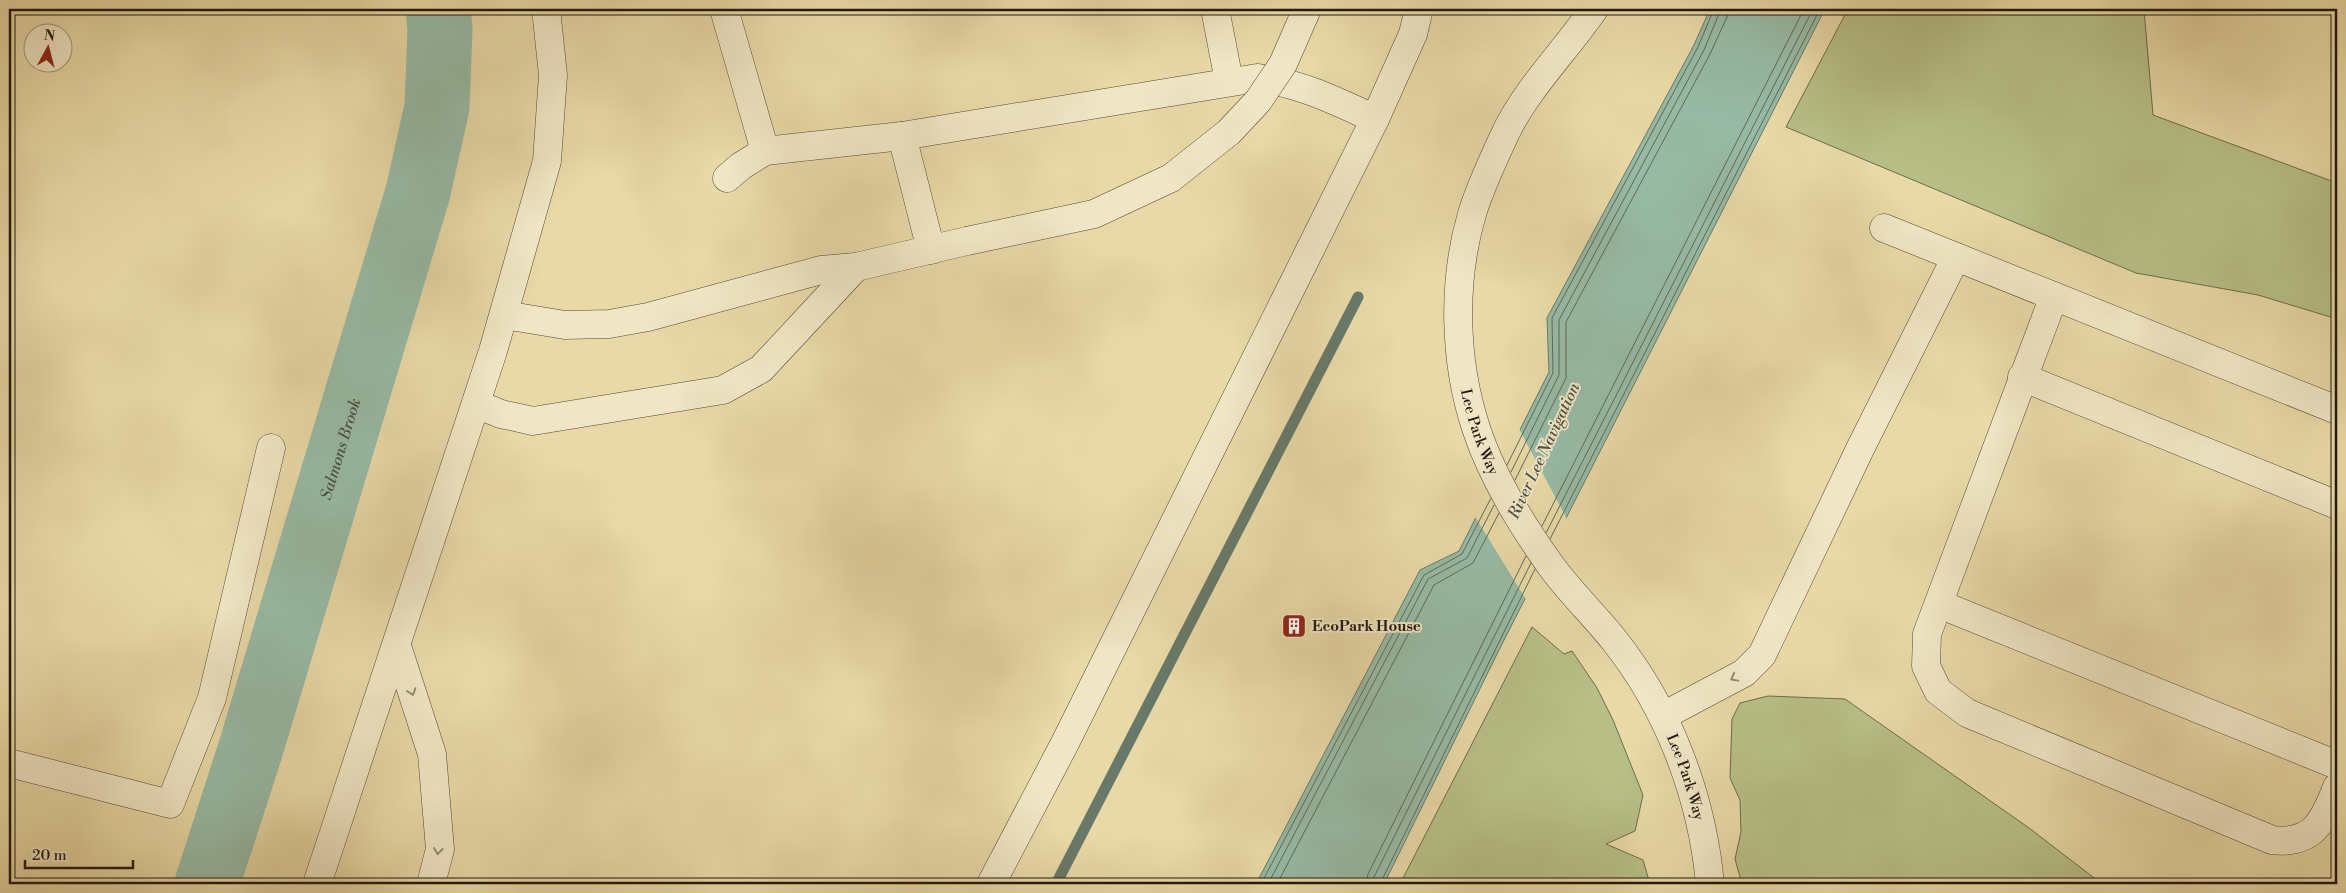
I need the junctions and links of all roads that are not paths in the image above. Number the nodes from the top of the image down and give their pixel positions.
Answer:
1 (546, 9) edge
2 (724, 9) edge
3 (1215, 9) edge
4 (1307, 9) edge
5 (1418, 9) edge
6 (1594, 9) edge
7 (1230, 81) junction
8 (1374, 119) junction
9 (902, 136) junction
10 (766, 151) junction
11 (727, 178) dead end
12 (1884, 228) dead end
13 (931, 250) junction
14 (1956, 257) junction
15 (856, 267) junction
16 (2054, 296) junction
17 (504, 315) junction
18 (2022, 377) junction
19 (476, 404) junction
20 (2337, 410) edge
21 (271, 448) dead end
22 (2337, 504) edge
23 (1939, 604) junction
24 (397, 646) junction
25 (1663, 716) junction
26 (9, 763) edge
27 (2337, 765) edge
28 (2337, 787) edge
29 (317, 884) edge
30 (431, 884) edge
31 (990, 884) edge
32 (1710, 884) edge

1 - 17 lane
2 - 10 lane
3 - 7 lane
4 - 13 lane, bridge
5 - 8 lane
6 - 25 lane, Lee Park Way
7 - 8 lane
7 - 9 lane
8 - 31 lane
9 - 10 lane
9 - 13 lane
10 - 11 lane
12 - 14 lane
13 - 15 lane
14 - 16 lane
14 -> 25 lane
15 - 17 lane
15 - 19 lane
16 - 18 lane
16 - 20 lane
17 - 19 lane
18 - 22 lane
18 - 23 lane
19 - 24 lane
21 - 26 lane
23 - 27 lane
23 - 28 lane
24 - 29 lane
24 -> 30 lane
25 - 32 lane, Lee Park Way

